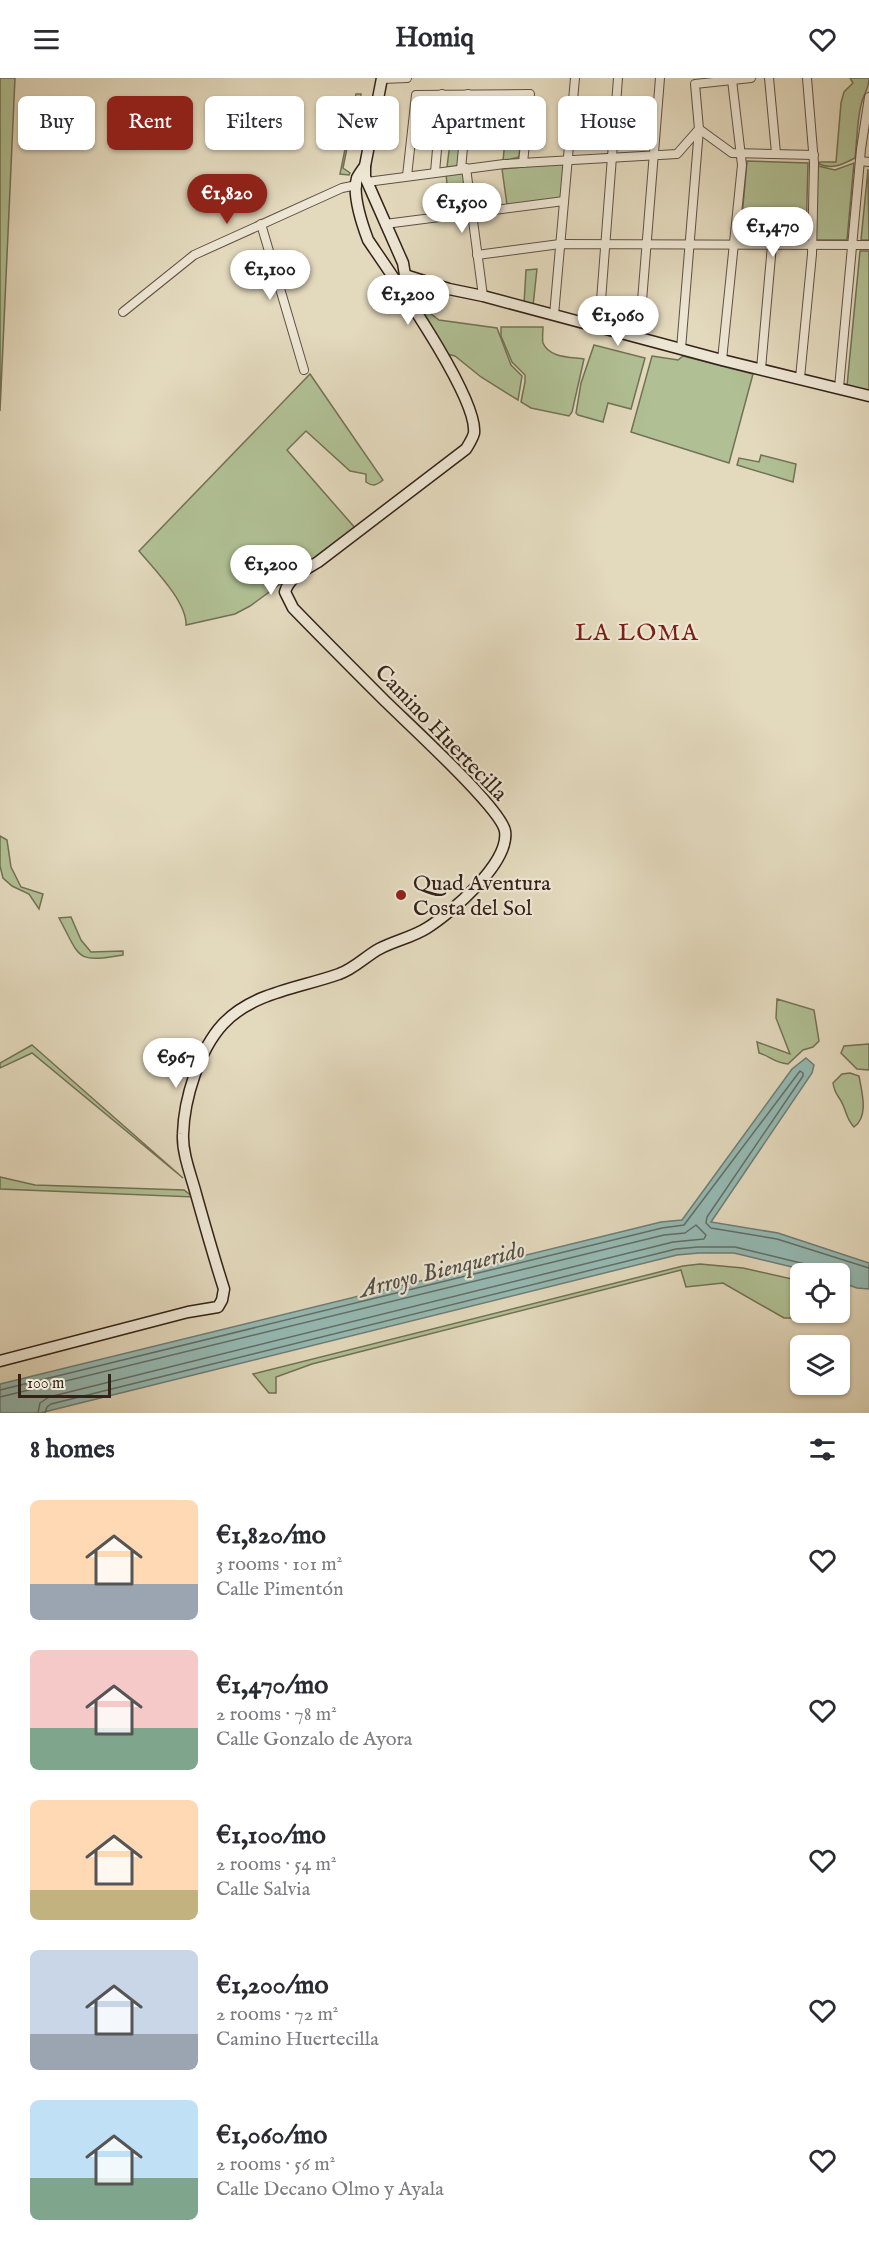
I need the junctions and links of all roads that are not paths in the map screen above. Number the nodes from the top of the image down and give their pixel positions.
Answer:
1 (407, 78) edge
2 (575, 78) edge
3 (618, 78) edge
4 (660, 78) edge
5 (751, 78) edge
6 (770, 78) edge
7 (807, 78) edge
8 (382, 79) edge
9 (715, 80) edge
10 (732, 80) junction
11 (442, 94) junction
12 (468, 94) junction
13 (869, 97) edge
14 (699, 129) junction
15 (740, 153) junction
16 (776, 153) junction
17 (654, 155) junction
18 (814, 155) junction
19 (611, 157) junction
20 (567, 159) junction
21 (860, 161) junction
22 (869, 162) edge
23 (523, 163) junction
24 (464, 169) junction
25 (435, 172) junction
26 (407, 176) junction
27 (362, 183) junction
28 (564, 201) junction
29 (472, 212) junction
30 (261, 224) junction
31 (385, 224) junction
32 (604, 243) junction
33 (560, 244) junction
34 (647, 244) junction
35 (690, 244) junction
36 (733, 245) junction
37 (772, 245) junction
38 (812, 245) junction
39 (852, 245) junction
40 (869, 245) edge
41 (477, 255) junction
42 (400, 278) junction
43 (483, 296) junction
44 (123, 312) dead end
45 (554, 315) junction
46 (599, 327) junction
47 (639, 338) junction
48 (681, 349) junction
49 (722, 360) junction
50 (761, 369) junction
51 (304, 370) dead end
52 (800, 378) junction
53 (839, 388) junction
54 (869, 396) edge
55 (0, 1361) edge

1 - 8 street
2 - 20 street
3 - 19 street
4 - 17 street
5 - 10 street
6 - 16 street
7 - 18 street
8 - 27 street
9 - 10 street
9 - 14 street
10 - 15 street
11 - 12 street
11 - 25 street
11 - 26 street
12 - 23 street
12 - 24 street
13 - 21 street
14 - 15 street
14 - 17 street
14 - 35 street
15 - 16 street
15 - 36 street
16 - 18 street
17 - 19 street
17 - 34 street
18 - 38 street
19 - 20 street
19 - 32 street
20 - 23 street
20 - 28 street
21 - 22 street
21 - 39 street
23 - 24 street
24 - 25 street
24 - 29 street
25 - 26 street
26 - 27 street
27 - 30 street
27 - 31 street
27 - 42 street
28 - 29 street
28 - 33 street
29 - 31 street
29 - 41 street
30 - 44 street
30 - 51 street
31 - 42 street
32 - 33 street
32 - 34 street
32 - 46 street
33 - 41 street
33 - 45 street
34 - 35 street
34 - 47 street
35 - 36 street
35 - 48 street
36 - 37 street
36 - 49 street
37 - 38 street
37 - 50 street
38 - 39 street
38 - 52 street
39 - 40 street
39 - 53 street
41 - 43 street
42 - 43 street
42 - 55 street, Camino Huertecilla
43 - 45 street
45 - 46 street
46 - 47 street
47 - 48 street
48 - 49 street
49 - 50 street
50 - 52 street
52 - 53 street
53 - 54 street

